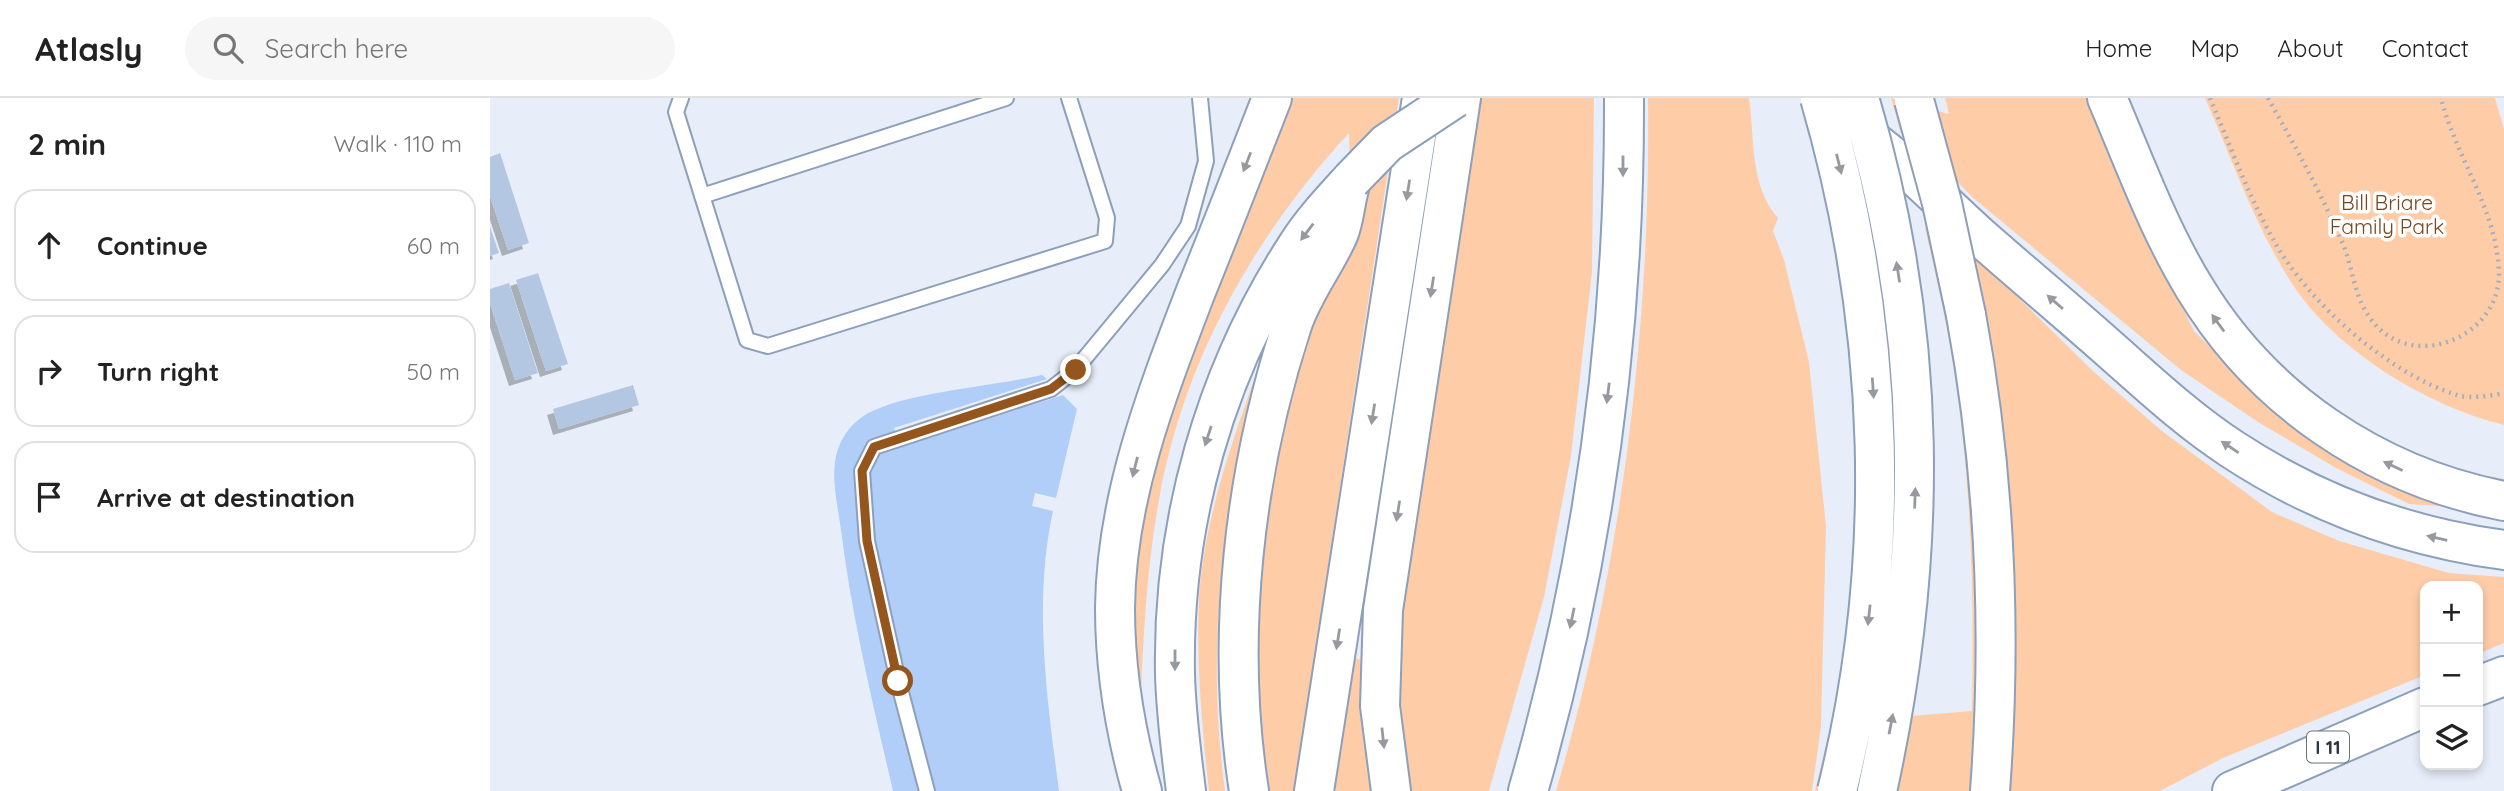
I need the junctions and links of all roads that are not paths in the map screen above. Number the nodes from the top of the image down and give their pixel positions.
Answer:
1 (681, 98) edge
2 (1006, 98) edge
3 (1069, 98) edge
4 (1200, 98) edge
5 (1272, 98) edge
6 (1422, 98) edge
7 (1455, 98) edge
8 (1461, 98) edge
9 (1624, 98) edge
10 (1803, 98) edge
11 (1820, 98) edge
12 (1859, 98) edge
13 (2107, 98) edge
14 (1914, 99) edge
15 (1350, 180) junction
16 (702, 195) junction
17 (2504, 501) edge
18 (2504, 550) edge
19 (2504, 676) edge
20 (2483, 684) edge
21 (2420, 709) edge
22 (927, 791) edge
23 (1142, 791) edge
24 (1186, 791) edge
25 (1249, 791) edge
26 (1314, 791) edge
27 (1391, 791) edge
28 (1528, 791) edge
29 (1837, 791) edge
30 (1877, 791) edge
31 (1990, 791) edge
32 (2232, 791) edge

1 - 16 lane
2 - 16 lane
3 - 16 lane
4 - 22 lane
5 -> 23 highway
6 -> 26 highway
7 - 15 highway, bridge
8 -> 27 highway
9 -> 28 highway
18 -> 10 highway
11 -> 29 highway, bridge
30 -> 12 highway, bridge
17 -> 13 highway
14 - 31 highway, bridge
15 -> 24 highway
15 - 25 highway
19 - 20 highway
21 - 32 highway, I 11

